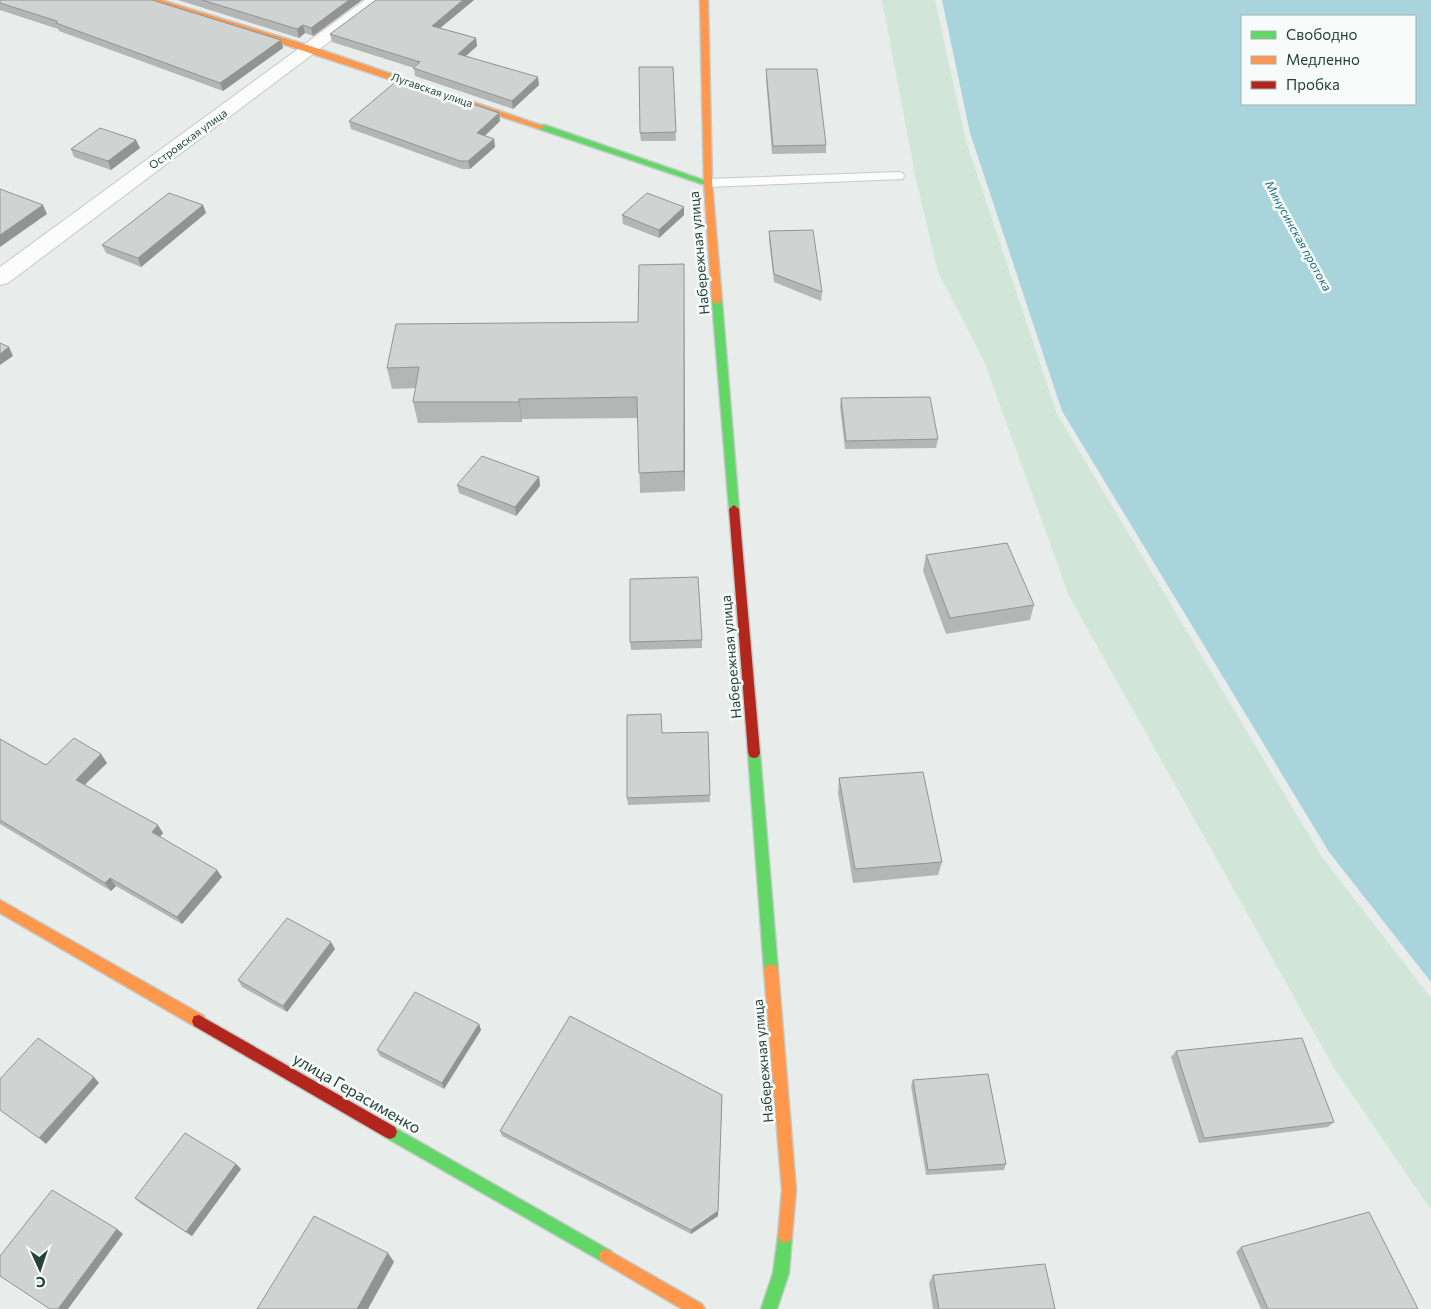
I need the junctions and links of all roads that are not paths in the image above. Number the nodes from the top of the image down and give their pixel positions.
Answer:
1 (154, 0) edge
2 (376, 0) edge
3 (704, 0) edge
4 (310, 49) junction
5 (898, 176) dead end
6 (708, 183) junction
7 (0, 278) edge
8 (0, 906) edge
9 (697, 1309) edge
10 (769, 1309) edge

1 - 4 street, Лугавская улица
2 - 4 street, Островская улица
3 - 6 street, Набережная улица
4 - 6 street, Лугавская улица
4 - 7 street, Островская улица
5 - 6 lane
6 - 10 street, Набережная улица
8 - 9 street, улица Герасименко

